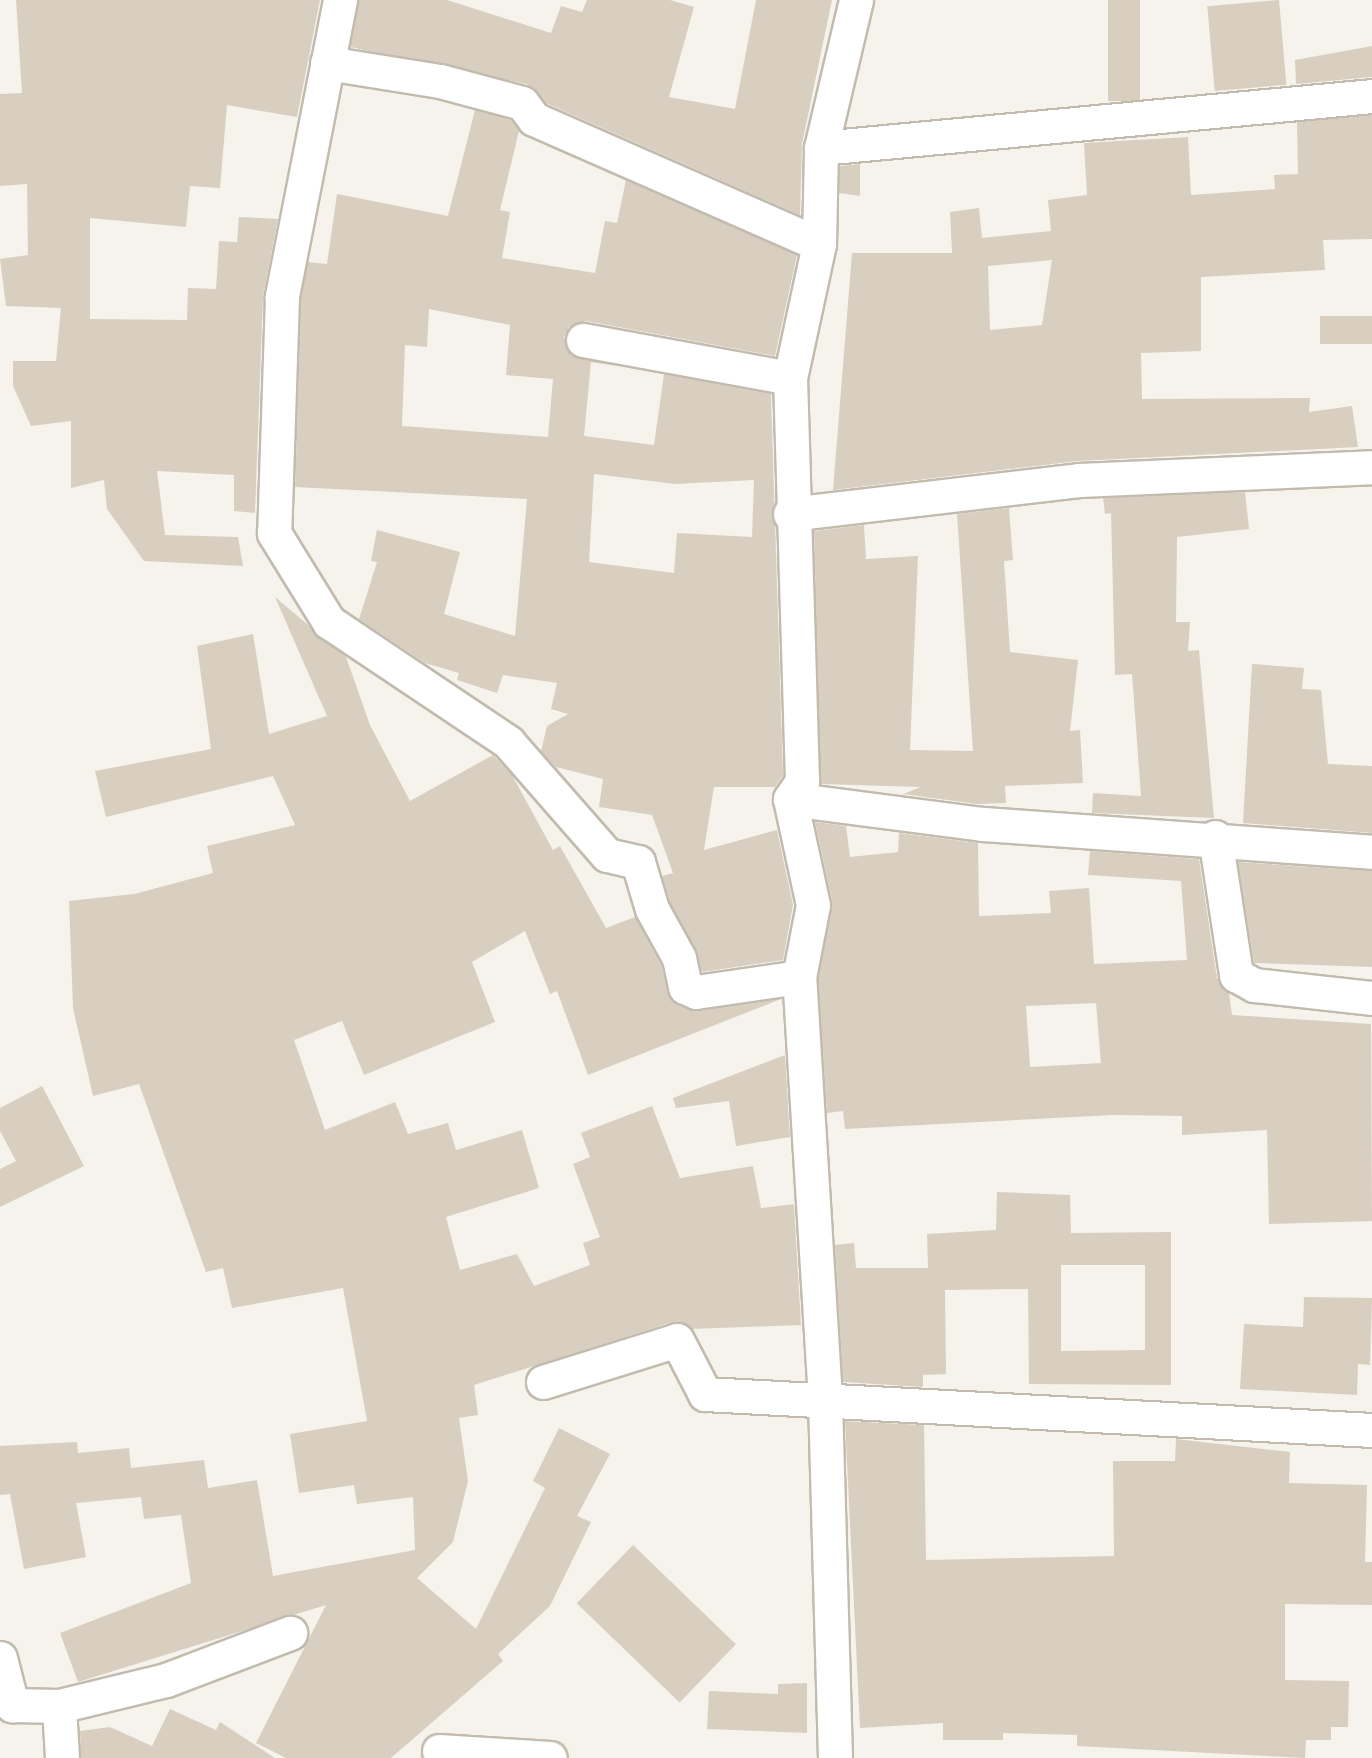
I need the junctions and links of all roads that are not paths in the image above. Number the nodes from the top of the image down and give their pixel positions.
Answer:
1 (340, 0) edge
2 (856, 0) edge
3 (327, 63) junction
4 (1372, 96) edge
5 (821, 148) junction
6 (818, 244) junction
7 (583, 340) dead end
8 (790, 378) junction
9 (1372, 467) edge
10 (790, 514) junction
11 (790, 799) junction
12 (1215, 836) junction
13 (1372, 852) edge
14 (799, 977) junction
15 (1372, 998) edge
16 (543, 1382) dead end
17 (825, 1399) junction
18 (1372, 1430) edge
19 (290, 1633) dead end
20 (0, 1658) edge
21 (59, 1706) junction
22 (439, 1751) dead end
23 (62, 1758) edge
24 (550, 1758) edge
25 (835, 1758) edge

1 - 3 street
2 - 5 street
3 - 6 street
3 - 14 street
4 - 5 street
5 - 6 street
6 - 8 street
7 - 8 street
8 - 10 street
9 - 10 street
10 - 11 street
11 - 12 street
11 - 14 street
12 - 13 street
12 - 15 street
14 - 17 street
16 - 17 street
17 - 18 street
17 - 25 street
19 - 21 street
20 - 21 street
21 - 23 street
22 - 24 street

